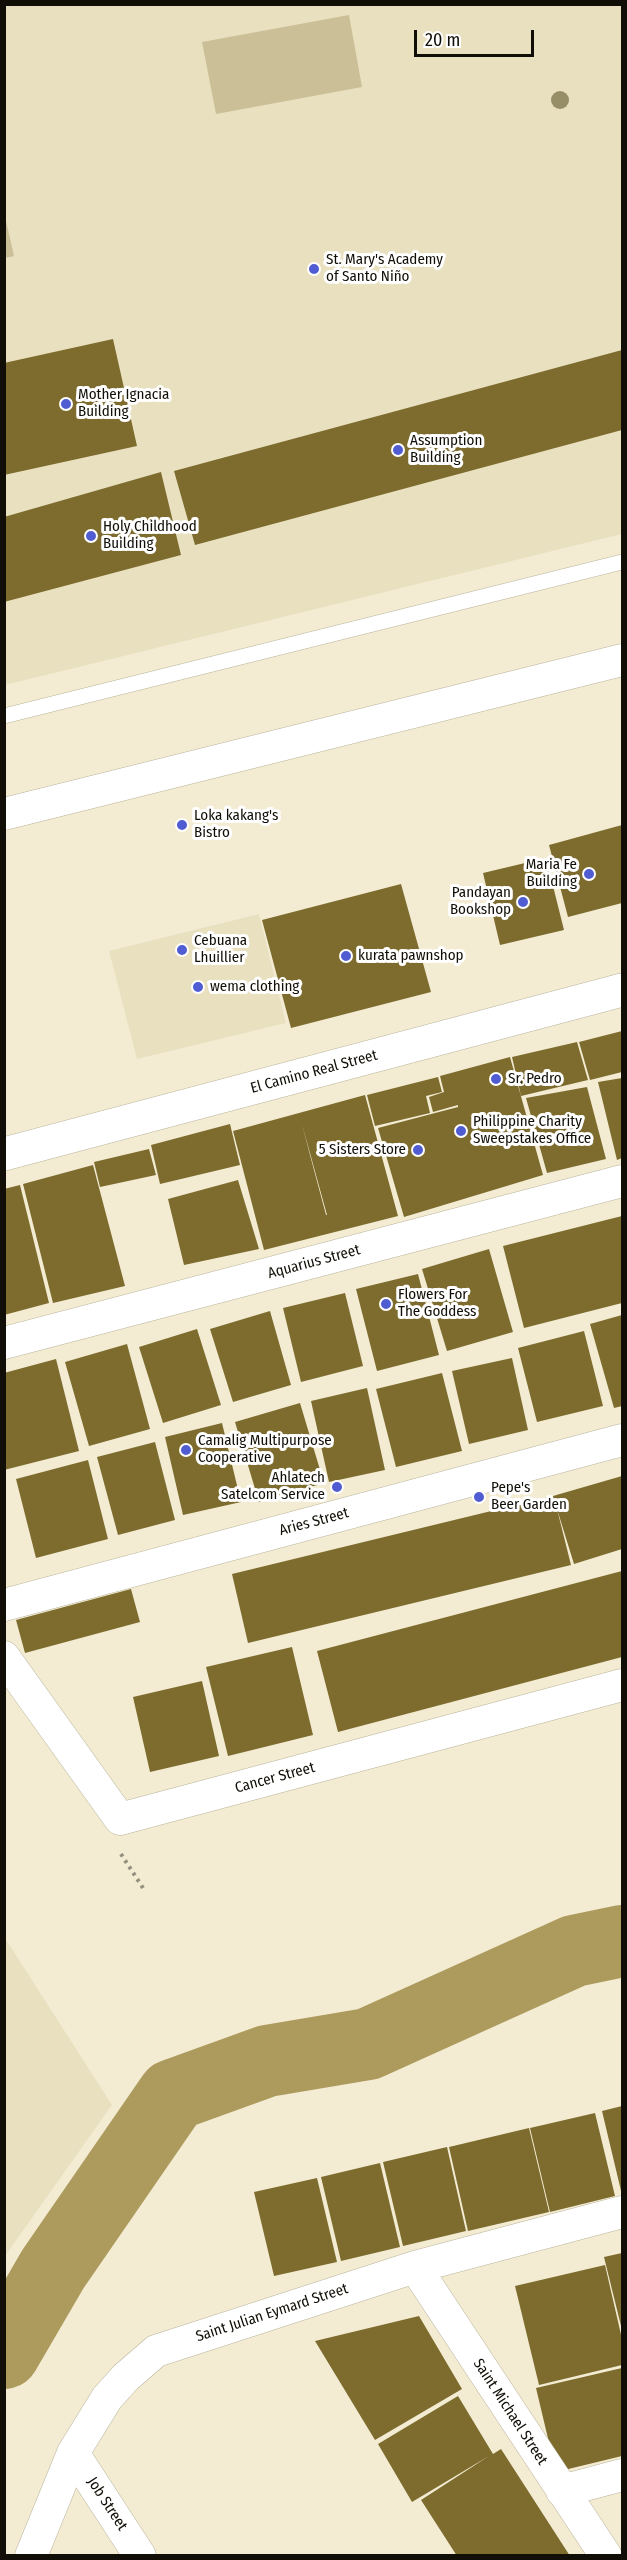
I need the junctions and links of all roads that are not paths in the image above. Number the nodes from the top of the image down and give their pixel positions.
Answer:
1 (622, 561) edge
2 (622, 660) edge
3 (4, 716) edge
4 (4, 814) edge
5 (622, 990) edge
6 (4, 1154) edge
7 (622, 1181) edge
8 (4, 1343) edge
9 (622, 1440) edge
10 (4, 1605) edge
11 (4, 1657) edge
12 (622, 1685) edge
13 (622, 2212) edge
14 (415, 2268) junction
15 (73, 2453) junction
16 (622, 2475) edge
17 (562, 2491) junction
18 (31, 2556) edge
19 (140, 2556) edge
20 (606, 2556) edge

1 - 3 lane
2 - 4 street
5 - 6 street, El Camino Real Street
7 - 8 street, Aquarius Street
9 - 10 street, Aries Street
11 - 12 street, Cancer Street
13 - 14 street, Saint Julian Eymard Street
14 - 15 street, Saint Julian Eymard Street
14 - 17 street, Saint Michael Street
15 - 18 street, Saint Julian Eymard Street
15 - 19 street, Job Street
16 - 17 street
17 - 20 street, Saint Michael Street

